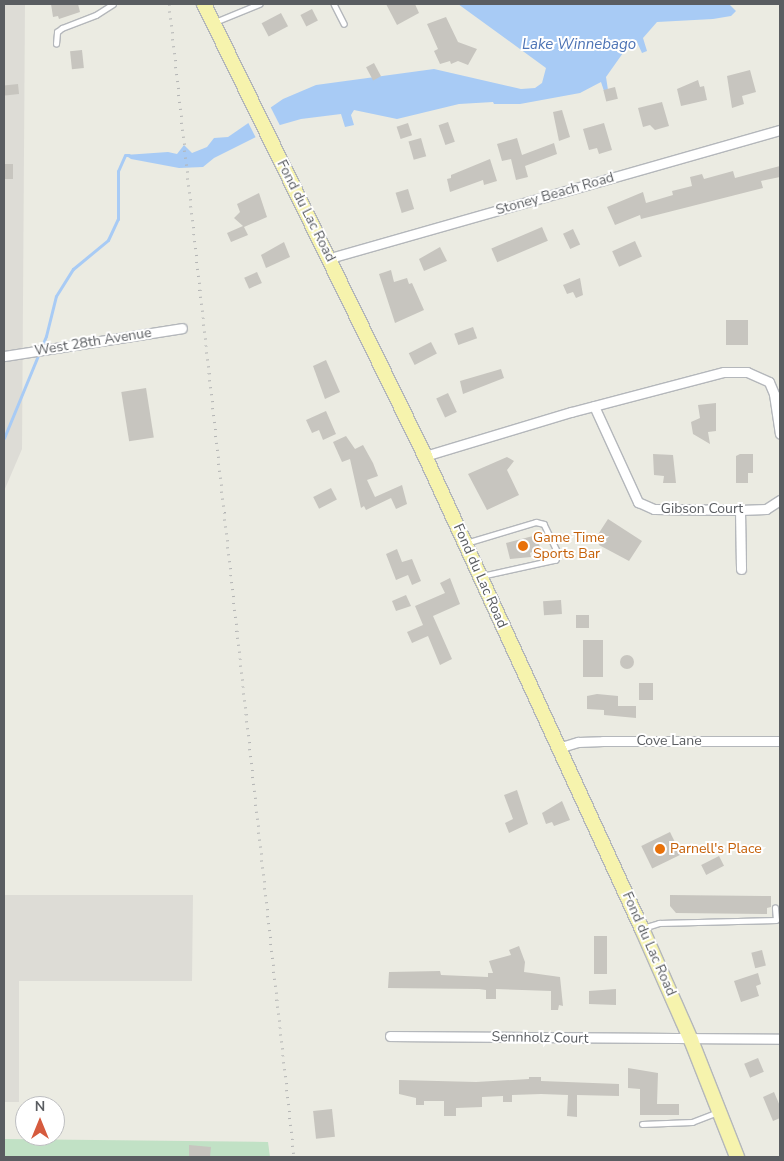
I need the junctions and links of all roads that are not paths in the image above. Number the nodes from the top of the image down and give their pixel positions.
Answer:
1 (113, 4) edge
2 (204, 4) edge
3 (258, 4) edge
4 (334, 4) edge
5 (213, 22) junction
6 (344, 24) dead end
7 (56, 44) dead end
8 (780, 130) edge
9 (330, 258) junction
10 (182, 328) dead end
11 (4, 356) edge
12 (594, 406) junction
13 (780, 434) edge
14 (425, 456) junction
15 (780, 500) edge
16 (740, 510) junction
17 (464, 543) junction
18 (740, 569) dead end
19 (480, 577) junction
20 (780, 741) edge
21 (558, 748) junction
22 (775, 908) dead end
23 (642, 929) junction
24 (390, 1036) dead end
25 (780, 1039) edge
26 (691, 1040) junction
27 (719, 1112) junction
28 (642, 1124) dead end
29 (737, 1157) edge

1 - 7 lane
2 - 5 main road, Fond du Lac Road
3 - 5 lane
4 - 6 lane
5 - 9 main road, Fond du Lac Road
8 - 9 street, Stoney Beach Road
9 - 14 main road, Fond du Lac Road
10 - 11 street, West 28th Avenue
12 - 13 street
12 - 14 street
12 - 16 street, Gibson Court
14 - 17 main road, Fond du Lac Road
15 - 16 street, Gibson Court
16 - 18 street
17 - 19 main road, Fond du Lac Road
17 - 19 lane
19 - 21 main road, Fond du Lac Road
20 - 21 street, Cove Lane
21 - 23 main road, Fond du Lac Road
22 - 23 lane
23 - 26 main road, Fond du Lac Road
24 - 26 street, Sennholz Court
25 - 26 street, Sennholz Court
26 - 27 main road, Fond du Lac Road
27 - 28 lane
27 - 29 main road, Fond du Lac Road

